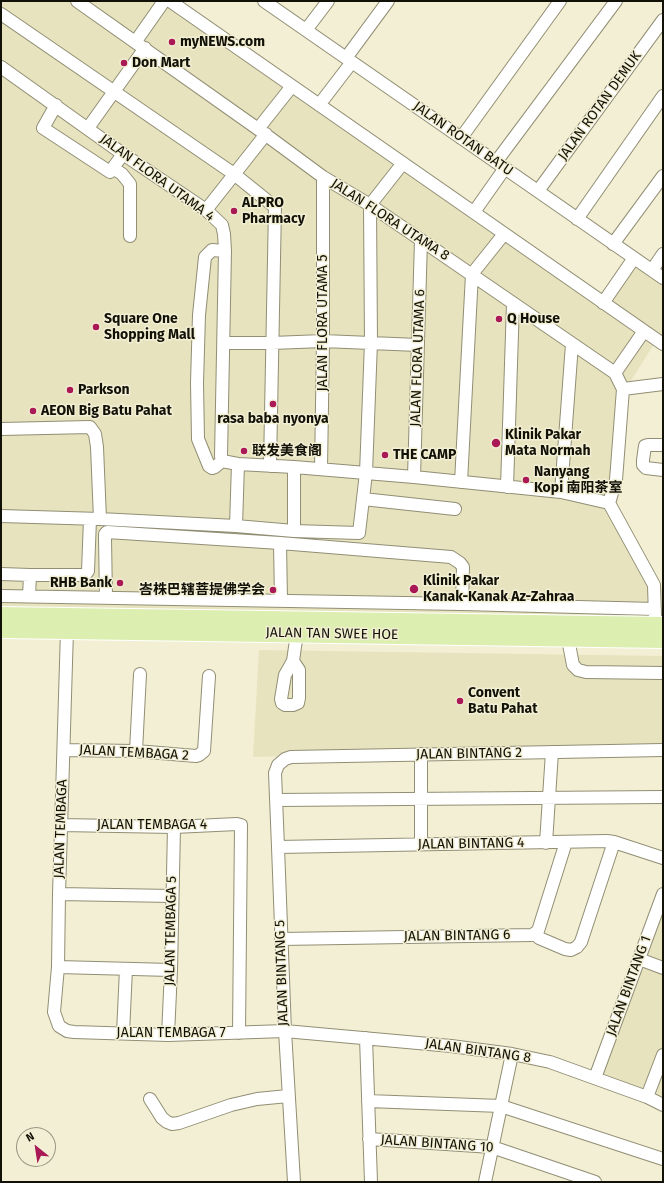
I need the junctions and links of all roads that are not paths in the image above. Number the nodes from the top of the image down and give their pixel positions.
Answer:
1 (77, 1) edge
2 (164, 1) edge
3 (170, 1) edge
4 (328, 1) edge
5 (388, 1) edge
6 (560, 1) edge
7 (616, 1) edge
8 (269, 2) edge
9 (186, 5) edge
10 (1, 14) edge
11 (663, 20) edge
12 (306, 30) junction
13 (140, 44) junction
14 (349, 60) junction
15 (1, 67) edge
16 (292, 86) junction
17 (114, 92) junction
18 (663, 96) edge
19 (56, 105) junction
20 (319, 105) junction
21 (88, 128) junction
22 (262, 131) junction
23 (461, 138) junction
24 (123, 154) junction
25 (403, 163) junction
26 (500, 165) junction
27 (113, 168) junction
28 (234, 174) junction
29 (663, 176) edge
30 (323, 177) junction
31 (538, 191) junction
32 (370, 205) junction
33 (206, 210) junction
34 (474, 212) junction
35 (577, 218) junction
36 (504, 234) junction
37 (130, 236) dead end
38 (421, 240) junction
39 (613, 244) junction
40 (225, 251) junction
41 (663, 254) edge
42 (634, 258) junction
43 (652, 270) junction
44 (472, 274) junction
45 (663, 278) edge
46 (513, 302) junction
47 (604, 303) junction
48 (644, 331) junction
49 (323, 341) junction
50 (224, 342) junction
51 (371, 342) junction
52 (272, 343) junction
53 (572, 344) junction
54 (663, 344) edge
55 (418, 345) junction
56 (616, 373) junction
57 (663, 384) edge
58 (622, 389) junction
59 (1, 429) edge
60 (663, 446) edge
61 (222, 458) junction
62 (238, 464) junction
63 (270, 466) junction
64 (294, 467) junction
65 (321, 469) junction
66 (663, 470) edge
67 (366, 473) junction
68 (414, 477) junction
69 (461, 482) junction
70 (507, 487) junction
71 (561, 492) junction
72 (363, 499) junction
73 (609, 503) junction
74 (455, 508) dead end
75 (1, 516) edge
76 (90, 519) junction
77 (236, 526) junction
78 (294, 530) junction
79 (280, 543) junction
80 (1, 574) edge
81 (30, 575) junction
82 (1, 596) edge
83 (29, 596) junction
84 (106, 598) junction
85 (281, 601) junction
86 (462, 604) junction
87 (1, 615) edge
88 (658, 620) edge
89 (1, 630) edge
90 (67, 630) junction
91 (297, 633) junction
92 (568, 639) junction
93 (663, 640) edge
94 (293, 660) dead end
95 (663, 673) edge
96 (140, 674) dead end
97 (209, 676) dead end
98 (64, 750) junction
99 (663, 750) edge
100 (136, 751) junction
101 (552, 752) junction
102 (421, 754) junction
103 (278, 765) joint
104 (549, 797) junction
105 (663, 797) edge
106 (276, 800) junction
107 (421, 800) junction
108 (61, 825) junction
109 (174, 827) junction
110 (546, 842) junction
111 (566, 842) junction
112 (614, 842) junction
113 (421, 844) junction
114 (278, 847) junction
115 (663, 858) edge
116 (59, 894) junction
117 (663, 894) edge
118 (172, 896) junction
119 (535, 933) junction
120 (281, 939) junction
121 (639, 959) junction
122 (58, 967) junction
123 (663, 968) edge
124 (126, 969) junction
125 (171, 970) junction
126 (59, 1026) joint
127 (284, 1031) junction
128 (123, 1033) junction
129 (239, 1033) junction
130 (168, 1035) junction
131 (366, 1038) junction
132 (512, 1054) junction
133 (663, 1054) edge
134 (595, 1078) junction
135 (288, 1096) junction
136 (647, 1097) junction
137 (150, 1099) dead end
138 (368, 1101) junction
139 (663, 1105) edge
140 (501, 1106) junction
141 (370, 1139) junction
142 (492, 1146) junction
143 (663, 1159) edge
144 (294, 1182) edge
145 (371, 1182) edge
146 (484, 1182) edge
147 (595, 1182) edge

1 - 13 street, JALAN FLORA UTAMA 8
2 - 13 street
3 - 9 street
4 - 12 street
5 - 14 street
6 - 23 street
7 - 26 street
8 - 12 street, JALAN ROTAN BATU
9 - 16 street
10 - 17 street
11 - 31 street, JALAN ROTAN DEMUK
12 - 14 street, JALAN ROTAN BATU
13 - 17 street
13 - 22 street, JALAN FLORA UTAMA 8
14 - 20 street
14 - 23 street, JALAN ROTAN BATU
15 - 19 street, JALAN FLORA UTAMA 4
16 - 20 street
16 - 22 street
17 - 21 street
17 - 28 street
18 - 35 street
19 - 21 street, JALAN FLORA UTAMA 4
19 - 27 street
20 - 25 street
21 - 24 street, JALAN FLORA UTAMA 4
22 - 28 street
22 - 30 street, JALAN FLORA UTAMA 8
23 - 26 street, JALAN ROTAN BATU
24 - 27 street
24 - 33 street, JALAN FLORA UTAMA 4
25 - 32 street
25 - 34 street
26 - 31 street, JALAN ROTAN BATU
26 - 34 street
27 - 37 street
28 - 33 street
28 - 52 street
29 - 39 street
30 - 32 street, JALAN FLORA UTAMA 8
30 - 49 street, JALAN FLORA UTAMA 5
31 - 35 street, JALAN ROTAN BATU
32 - 38 street, JALAN FLORA UTAMA 8
32 - 51 street
33 - 40 street, JALAN FLORA UTAMA 4
34 - 36 street
35 - 39 street, JALAN ROTAN BATU
36 - 44 street
36 - 47 street
38 - 44 street, JALAN FLORA UTAMA 8
38 - 55 street, JALAN FLORA UTAMA 6
39 - 42 street, JALAN ROTAN BATU
40 - 50 street, JALAN FLORA UTAMA 4
40 - 61 street
41 - 43 street
42 - 43 street, JALAN ROTAN BATU
42 - 47 street
43 - 45 street, JALAN ROTAN BATU
44 - 46 street, JALAN FLORA UTAMA 8
44 - 69 street
46 - 53 street, JALAN FLORA UTAMA 8
46 - 70 street
47 - 48 street
48 - 54 street
48 - 56 street
49 - 51 street
49 - 52 street
49 - 65 street, JALAN FLORA UTAMA 5
50 - 52 street
50 - 61 street, JALAN FLORA UTAMA 4
51 - 55 street
51 - 67 street
52 - 63 street
53 - 56 street, JALAN FLORA UTAMA 8
53 - 71 street
55 - 68 street, JALAN FLORA UTAMA 6
56 - 58 street
57 - 58 street
58 - 73 street
59 - 76 street
60 - 66 street
61 - 62 street
62 - 63 street
62 - 77 street
63 - 64 street
64 - 65 street
64 - 78 street
65 - 67 street
67 - 68 street
67 - 72 street
68 - 69 street
69 - 70 street
70 - 71 street
71 - 73 street
72 - 74 street
72 - 78 street
73 - 88 street
75 - 76 street
76 - 77 street
76 - 81 street
77 - 78 street
79 - 84 street
79 - 85 street
79 - 86 street
80 - 81 street
81 - 83 street
82 - 83 street
83 - 84 street
84 - 85 street
85 - 86 street
86 - 88 street
87 - 88 main road, JALAN TAN SWEE HOE
89 - 90 main road, JALAN TAN SWEE HOE
90 - 91 main road, JALAN TAN SWEE HOE
90 - 98 street, JALAN TEMBAGA
91 - 92 main road, JALAN TAN SWEE HOE
91 - 94 street
92 - 93 main road, JALAN TAN SWEE HOE
92 - 95 street
96 - 100 street
97 - 100 street, JALAN TEMBAGA 2
98 - 100 street, JALAN TEMBAGA 2
98 - 108 street, JALAN TEMBAGA
99 - 101 street, JALAN BINTANG 2
101 - 102 street, JALAN BINTANG 2
101 - 104 street
102 - 103 street, JALAN BINTANG 2
102 - 107 street
103 - 106 street, JALAN BINTANG 5
104 - 105 street
104 - 107 street
104 - 110 street
106 - 107 street
106 - 114 street, JALAN BINTANG 5
107 - 113 street
108 - 109 street, JALAN TEMBAGA 4
108 - 116 street, JALAN TEMBAGA
109 - 118 street, JALAN TEMBAGA 5
109 - 129 street, JALAN TEMBAGA 4
110 - 111 street, JALAN BINTANG 4
110 - 113 street, JALAN BINTANG 4
111 - 112 street, JALAN BINTANG 4
111 - 119 street
112 - 115 street, JALAN BINTANG 4
112 - 119 street
113 - 114 street, JALAN BINTANG 4
114 - 120 street, JALAN BINTANG 5
116 - 118 street
116 - 122 street, JALAN TEMBAGA
117 - 121 street, JALAN BINTANG 1
118 - 125 street, JALAN TEMBAGA 5
119 - 120 street, JALAN BINTANG 6
120 - 127 street, JALAN BINTANG 5
121 - 123 street
121 - 134 street, JALAN BINTANG 1
122 - 124 street
122 - 126 street, JALAN TEMBAGA
124 - 125 street
124 - 128 street
125 - 130 street, JALAN TEMBAGA 5
126 - 128 street, JALAN TEMBAGA 7
127 - 129 street, JALAN TEMBAGA 7
127 - 131 street, JALAN BINTANG 8
127 - 135 street, JALAN BINTANG 5
128 - 130 street, JALAN TEMBAGA 7
129 - 130 street, JALAN TEMBAGA 7
131 - 132 street, JALAN BINTANG 8
131 - 138 street
132 - 134 street, JALAN BINTANG 8
132 - 140 street
133 - 136 street
134 - 136 street, JALAN BINTANG 8
135 - 137 street
135 - 144 street, JALAN BINTANG 5
136 - 139 street, JALAN BINTANG 8
138 - 140 street
138 - 141 street
140 - 142 street
140 - 143 street
141 - 142 street, JALAN BINTANG 10
141 - 145 street
142 - 146 street
142 - 147 street, JALAN BINTANG 10

